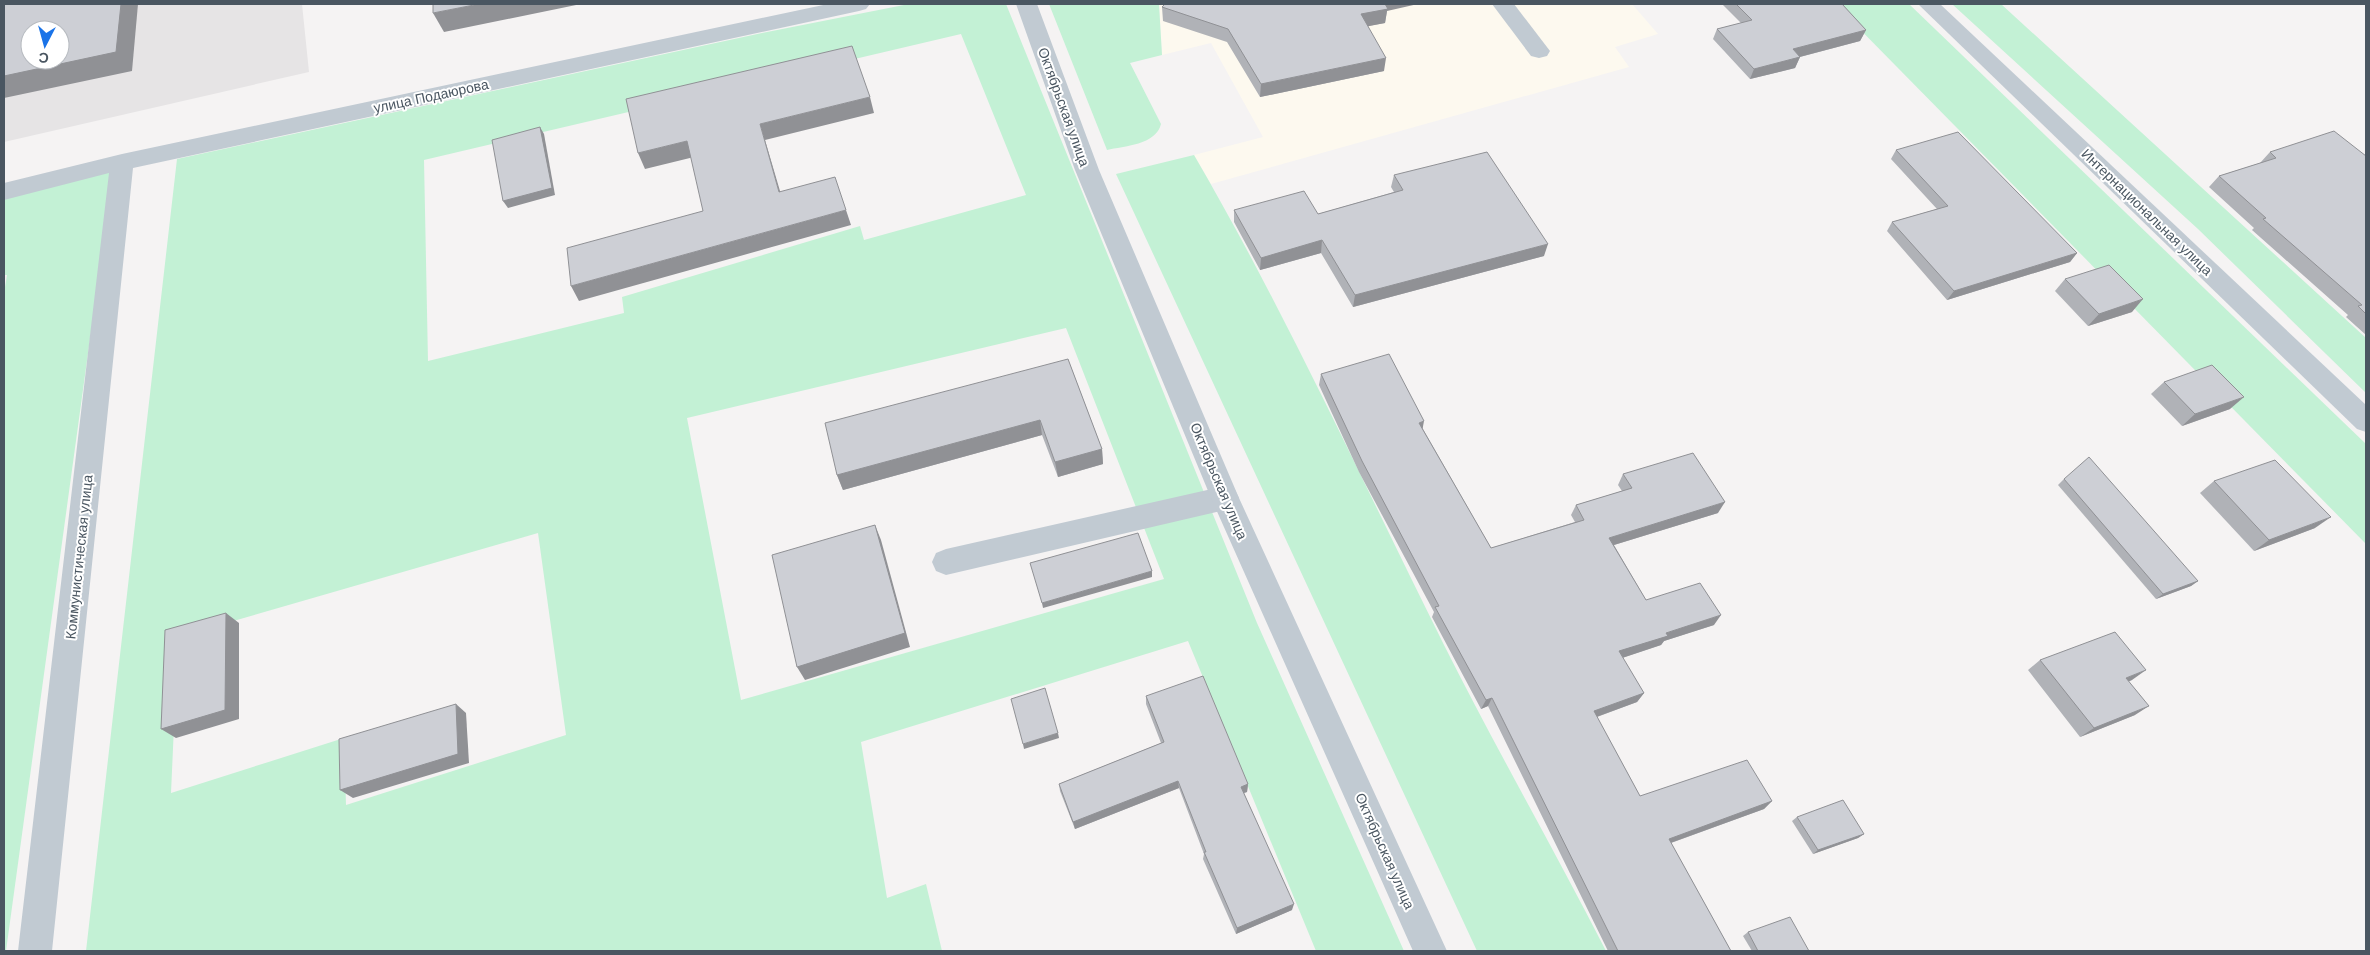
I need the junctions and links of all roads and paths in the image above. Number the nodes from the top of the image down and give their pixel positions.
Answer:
1 (859, 4) edge
2 (1026, 4) edge
3 (1503, 4) edge
4 (1928, 4) edge
5 (1540, 51) dead end
6 (122, 162) junction
7 (4, 191) edge
8 (2366, 421) edge
9 (1225, 498) junction
10 (946, 562) dead end
11 (36, 951) edge
12 (1430, 951) edge

1 - 6 street, улица Подаюрова
2 - 9 street, Октябрьская улица
3 - 5 street
4 - 8 street, Интернациональная улица
6 - 7 street, улица Подаюрова
6 - 11 street, Коммунистическая улица
9 - 10 street
9 - 12 street, Октябрьская улица

